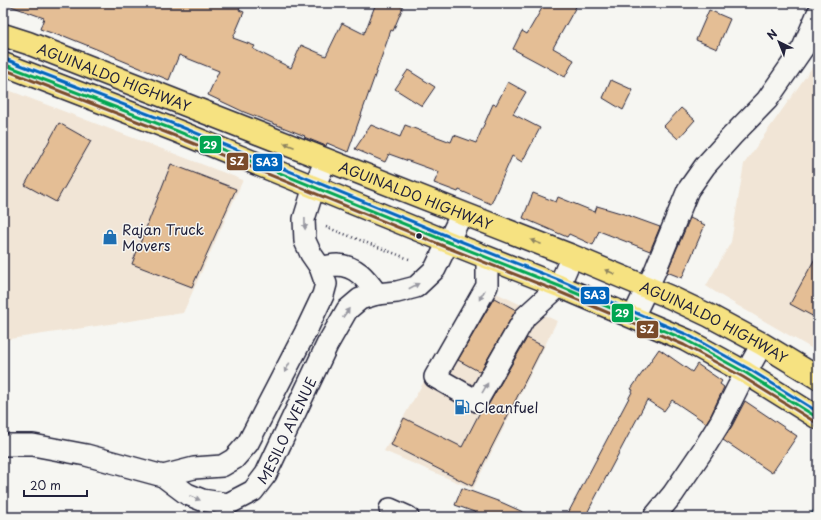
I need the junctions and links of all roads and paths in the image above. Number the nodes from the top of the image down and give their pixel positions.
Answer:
1 (818, 13) edge
2 (3, 35) edge
3 (3, 64) edge
4 (326, 160) junction
5 (314, 187) junction
6 (462, 213) junction
7 (321, 225) dead end
8 (448, 242) junction
9 (572, 256) junction
10 (487, 258) junction
11 (409, 259) dead end
12 (320, 267) junction
13 (559, 286) junction
14 (646, 288) junction
15 (377, 294) junction
16 (632, 317) junction
17 (305, 333) junction
18 (762, 344) junction
19 (327, 345) junction
20 (746, 373) junction
21 (818, 378) edge
22 (818, 418) edge
23 (3, 445) edge
24 (163, 476) junction
25 (654, 517) edge

1 - 14 street
4 -> 2 main road, AGUINALDO HIGHWAY
3 - 5 main road, AGUINALDO HIGHWAY
4 - 5 street, MESILO AVENUE
4 - 6 main road, AGUINALDO HIGHWAY
5 - 8 main road, AGUINALDO HIGHWAY
5 -> 12 street, MESILO AVENUE
6 - 8 street, MESILO AVENUE
9 -> 6 main road, AGUINALDO HIGHWAY
7 - 11 path
8 - 10 main road, AGUINALDO HIGHWAY
15 -> 8 street, MESILO AVENUE
9 - 13 street
14 -> 9 main road, AGUINALDO HIGHWAY
10 - 13 main road, AGUINALDO HIGHWAY
10 -> 13 street
12 - 15 street
12 - 17 street, MESILO AVENUE
13 - 16 main road, AGUINALDO HIGHWAY
14 - 16 street
14 - 18 main road, AGUINALDO HIGHWAY
19 -> 15 street, MESILO AVENUE
16 - 20 main road, AGUINALDO HIGHWAY
17 - 19 street
17 -> 24 street, MESILO AVENUE
18 - 20 street
18 - 21 main road, AGUINALDO HIGHWAY
24 -> 19 street, MESILO AVENUE
20 - 22 main road, AGUINALDO HIGHWAY
20 - 25 street
23 - 24 street, MESILO AVENUE

